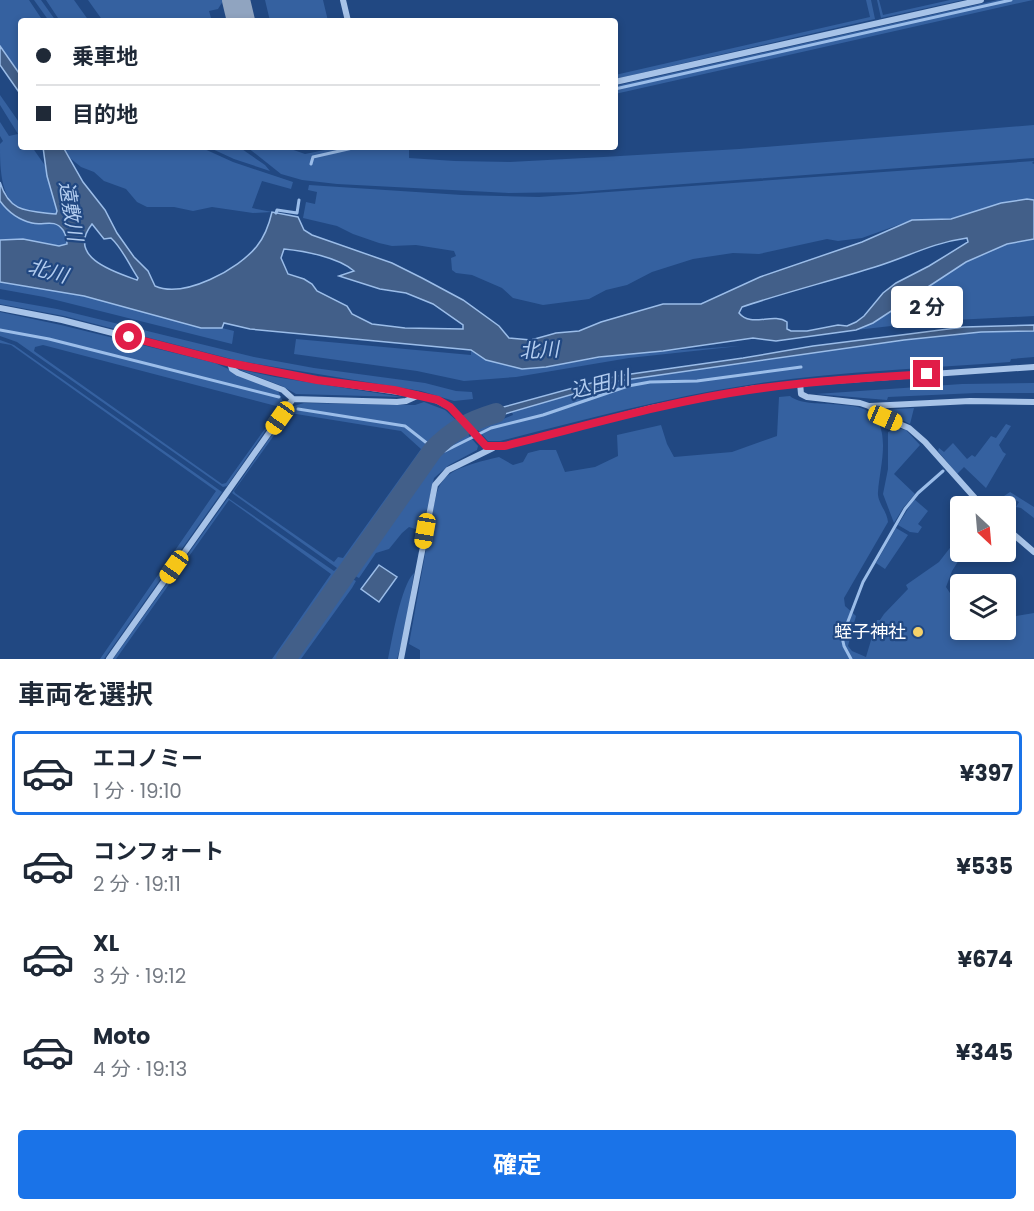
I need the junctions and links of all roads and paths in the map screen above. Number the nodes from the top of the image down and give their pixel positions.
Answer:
1 (343, 0) edge
2 (981, 0) edge
3 (347, 18) edge
4 (618, 81) edge
5 (0, 308) edge
6 (230, 363) junction
7 (1034, 367) edge
8 (800, 383) junction
9 (419, 395) junction
10 (293, 399) junction
11 (1034, 402) edge
12 (869, 406) junction
13 (497, 447) junction
14 (973, 496) edge
15 (1016, 536) edge
16 (1034, 552) edge
17 (109, 659) edge
18 (401, 659) edge

1 - 3 street
2 - 4 street
5 - 6 street
6 - 9 street
6 - 10 street
7 - 8 street
8 - 12 street
8 - 13 street
9 - 10 street
9 - 13 street
10 - 17 street
11 - 12 street
12 - 14 street
13 - 18 street
15 - 16 street

